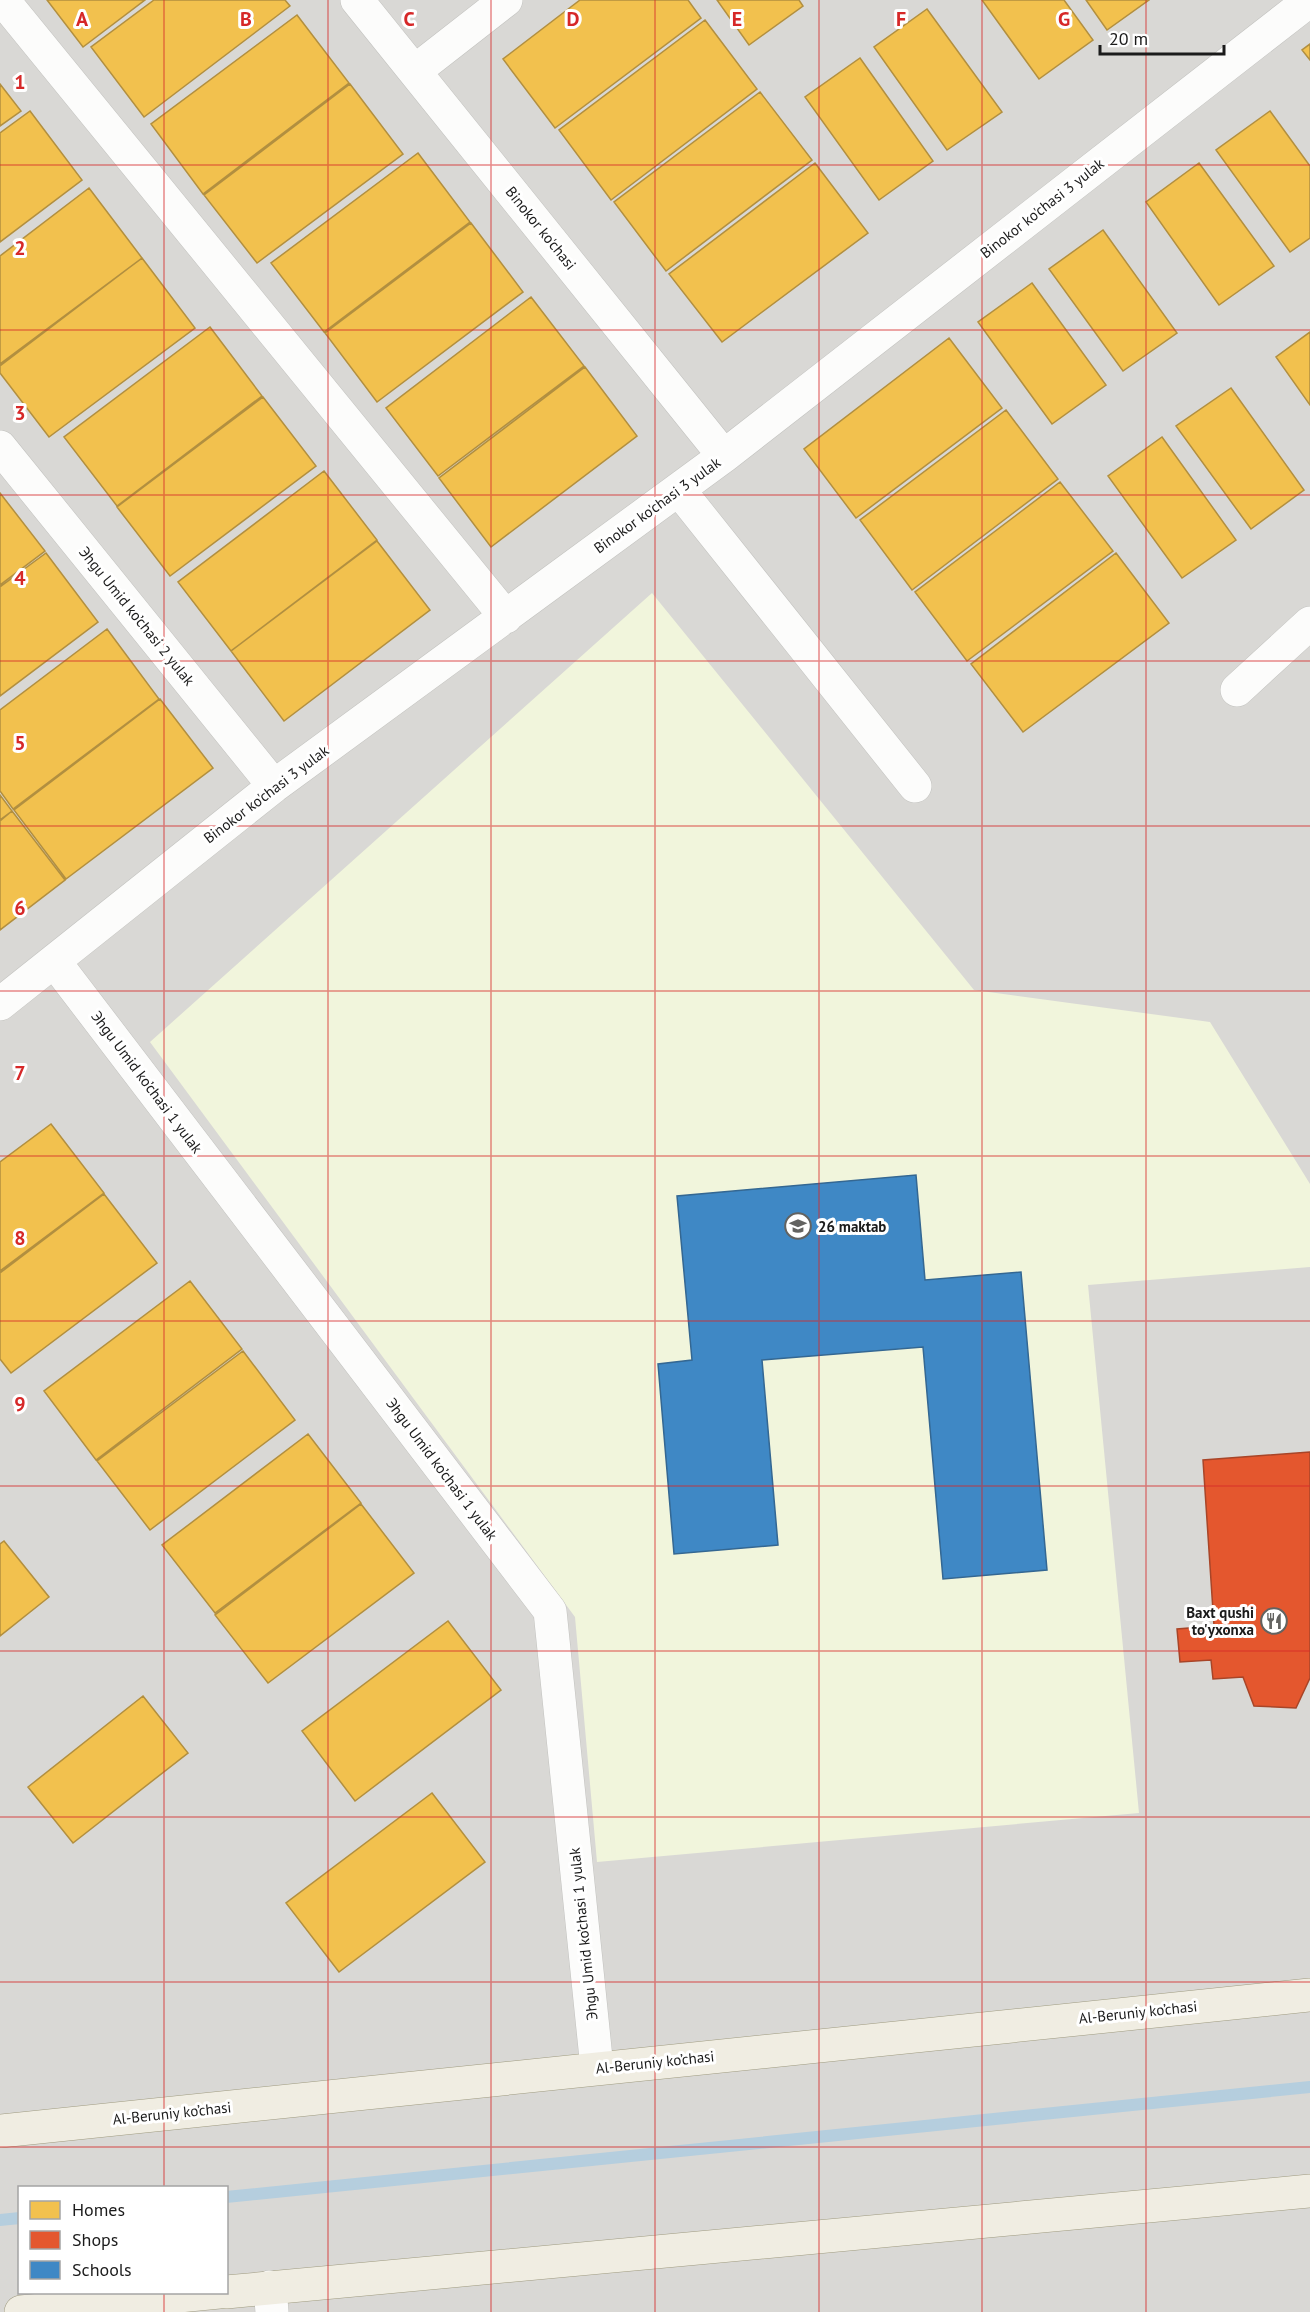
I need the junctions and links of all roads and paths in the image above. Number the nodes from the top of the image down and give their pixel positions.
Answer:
1 (3, 0) edge
2 (357, 0) edge
3 (506, 0) edge
4 (1310, 0) edge
5 (415, 71) junction
6 (0, 447) edge
7 (724, 456) junction
8 (679, 490) junction
9 (506, 617) junction
10 (1310, 623) edge
11 (1237, 690) dead end
12 (273, 786) junction
13 (915, 786) dead end
14 (54, 961) junction
15 (0, 1004) edge
16 (1310, 1995) edge
17 (597, 2068) junction
18 (0, 2131) edge
19 (1310, 2191) edge
20 (228, 2292) edge
21 (199, 2294) edge
22 (271, 2300) edge
23 (21, 2312) edge

1 - 9 street
2 - 5 street, Binokor ko'chasi
3 - 5 street
4 - 7 street, Binokor ko'chasi 3 yulak
5 - 7 street, Binokor ko'chasi
6 - 12 street, Эhgu Umid ko’chasi 2 yulak
7 - 8 street, Binokor ko'chasi 3 yulak
8 - 9 street, Binokor ko'chasi 3 yulak
8 - 13 street
9 - 12 street, Binokor ko'chasi 3 yulak
10 - 11 street
12 - 14 street, Binokor ko'chasi 3 yulak
14 - 15 street, Binokor ko'chasi 3 yulak
14 - 17 street, Эhgu Umid ko’chasi 1 yulak
16 - 17 main road, Al-Beruniy ko’chasi
17 - 18 main road, Al-Beruniy ko’chasi
19 - 22 main road
20 - 22 main road
21 - 23 main road

